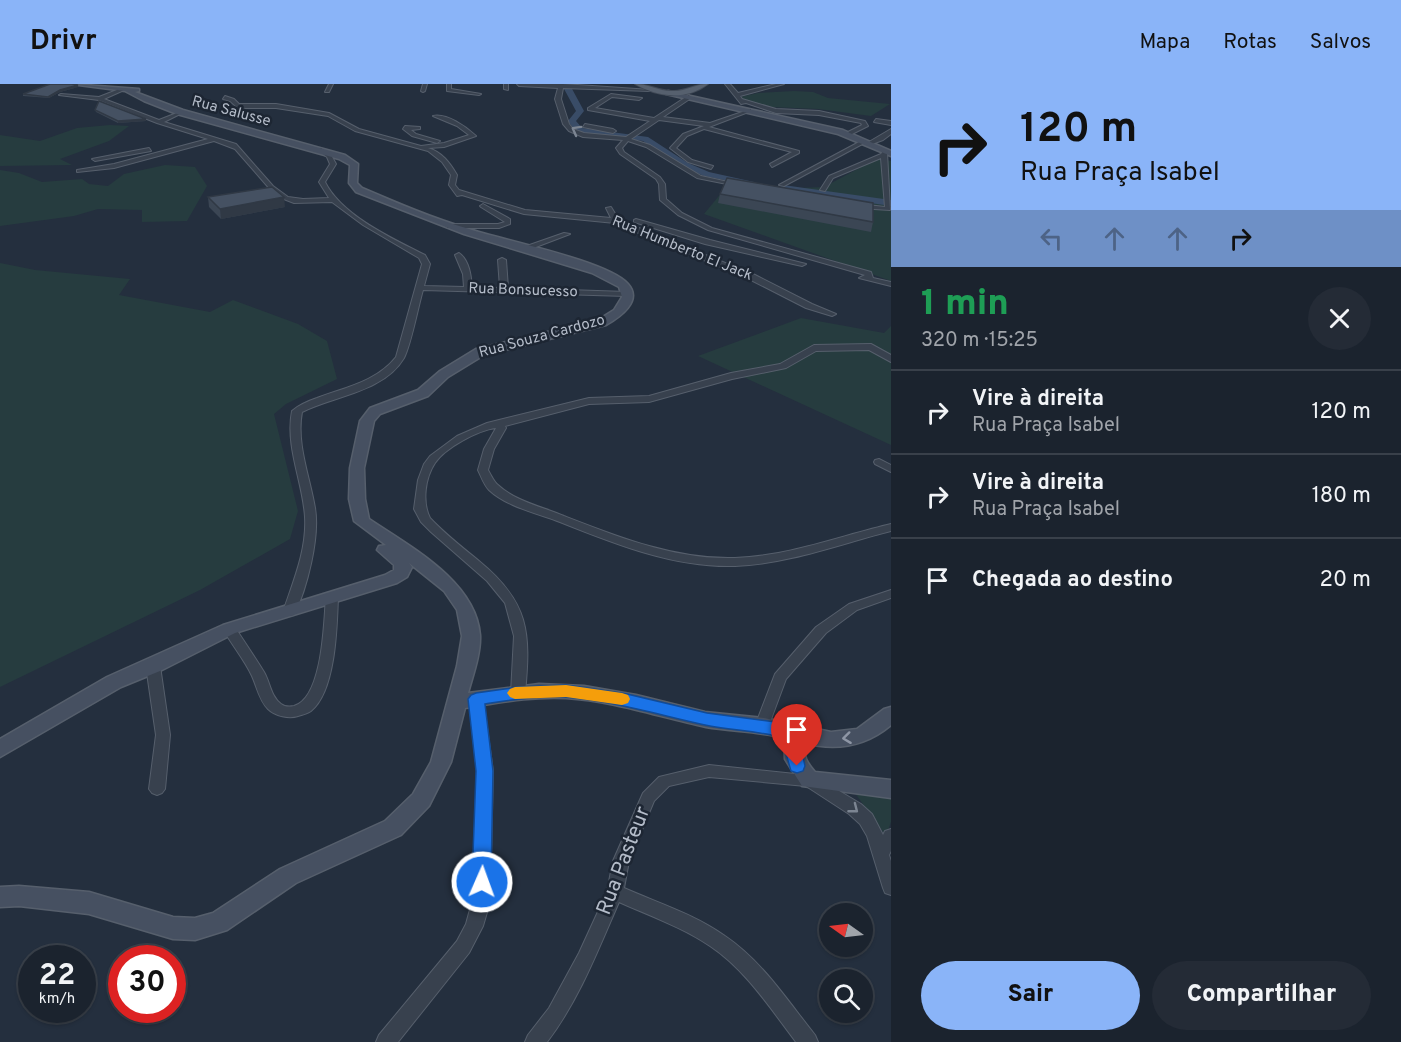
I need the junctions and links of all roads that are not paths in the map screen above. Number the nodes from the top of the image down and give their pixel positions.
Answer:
1 (74, 84) edge
2 (331, 84) edge
3 (426, 84) edge
4 (449, 84) edge
5 (727, 84) edge
6 (782, 84) edge
7 (106, 86) edge
8 (519, 86) dead end
9 (561, 86) edge
10 (645, 86) edge
11 (694, 89) edge
12 (125, 90) junction
13 (138, 90) edge
14 (327, 91) dead end
15 (423, 91) dead end
16 (479, 94) dead end
17 (61, 95) edge
18 (76, 96) junction
19 (738, 97) junction
20 (225, 98) dead end
21 (100, 99) junction
22 (639, 99) dead end
23 (753, 111) junction
24 (180, 112) junction
25 (771, 113) junction
26 (436, 116) dead end
27 (657, 119) junction
28 (876, 121) dead end
29 (159, 122) junction
30 (891, 123) edge
31 (714, 125) junction
32 (585, 126) dead end
33 (417, 128) dead end
34 (704, 128) junction
35 (891, 131) edge
36 (850, 133) junction
37 (631, 137) junction
38 (216, 138) junction
39 (868, 142) junction
40 (450, 144) junction
41 (414, 146) junction
42 (319, 149) junction
43 (166, 150) junction
44 (887, 153) edge
45 (95, 159) dead end
46 (772, 165) dead end
47 (711, 167) dead end
48 (79, 171) dead end
49 (782, 185) edge
50 (747, 187) edge
51 (823, 190) dead end
52 (455, 191) junction
53 (332, 200) junction
54 (847, 204) edge
55 (609, 208) dead end
56 (633, 220) dead end
57 (616, 221) junction
58 (448, 225) junction
59 (566, 234) dead end
60 (525, 248) junction
61 (459, 255) dead end
62 (502, 260) dead end
63 (870, 279) junction
64 (891, 284) edge
65 (419, 288) junction
66 (468, 290) junction
67 (504, 291) junction
68 (627, 294) junction
69 (832, 314) dead end
70 (891, 359) edge
71 (498, 425) junction
72 (879, 462) dead end
73 (891, 469) edge
74 (364, 525) junction
75 (891, 526) edge
76 (891, 594) edge
77 (332, 596) junction
78 (289, 612) junction
79 (229, 629) junction
80 (153, 666) junction
81 (518, 693) junction
82 (467, 700) junction
83 (891, 714) edge
84 (762, 726) junction
85 (795, 735) junction
86 (0, 749) edge
87 (809, 780) junction
88 (157, 789) dead end
89 (891, 789) edge
90 (891, 836) edge
91 (881, 854) junction
92 (891, 888) edge
93 (615, 892) junction
94 (0, 897) edge
95 (386, 1042) edge
96 (535, 1042) edge
97 (808, 1042) edge

1 - 7 street
2 - 14 street
3 - 15 street
4 - 16 street
5 - 19 street
6 - 19 street
7 - 12 street
7 - 18 street
8 - 9 street
9 - 10 street
37 -> 9 street
10 - 11 main road
11 - 23 street
11 - 25 street
11 - 27 street
12 - 13 street, Rua Salusse
12 - 21 street
13 - 24 street, Rua Salusse
17 - 18 street
18 - 21 street
19 - 25 street
19 - 36 street
20 - 41 street
21 - 29 street
22 - 27 street
23 - 31 street
23 - 39 street
24 - 29 street
24 - 42 street, Rua Salusse
25 - 36 street
26 - 40 street
27 - 31 street
27 - 37 street
28 - 30 street
29 - 38 street
31 - 34 street
32 - 37 street
33 - 40 street
34 - 46 street
34 - 47 street
35 - 39 street
36 - 39 street
37 - 50 street
37 - 63 street
38 - 43 street
38 - 53 street
39 - 44 street
39 - 49 street
40 - 41 street
41 - 52 street
42 - 53 street
42 - 58 street
43 - 45 street
43 - 48 street
44 - 51 street
44 - 54 street
52 - 57 street, Rua Humberto El Jack
52 - 58 street
53 - 65 street
55 - 57 street
56 - 63 street
57 - 69 street, Rua Humberto El Jack
58 - 60 street
59 - 60 street
60 - 68 street
61 - 66 street
62 - 67 street
63 - 64 street
65 - 66 street, Rua Bonsucesso
65 - 78 street
66 - 67 street, Rua Bonsucesso
67 - 68 street, Rua Bonsucesso
68 - 74 street, Rua Souza Cardozo
70 - 71 street
71 - 75 street
71 - 81 street
72 - 73 street
74 - 77 street
74 - 82 street
76 - 84 street
77 - 78 street
77 - 79 street
78 - 79 street
79 - 80 street
80 - 86 street
80 - 88 street
81 - 82 street
81 - 84 street
82 - 94 street
82 - 95 street
83 -> 85 street
84 - 85 street
85 - 87 street
87 - 89 street
87 -> 91 street
87 - 93 street, Rua Pasteur
90 - 91 street
91 - 92 street
93 - 96 street, Rua Pasteur
93 - 97 street

